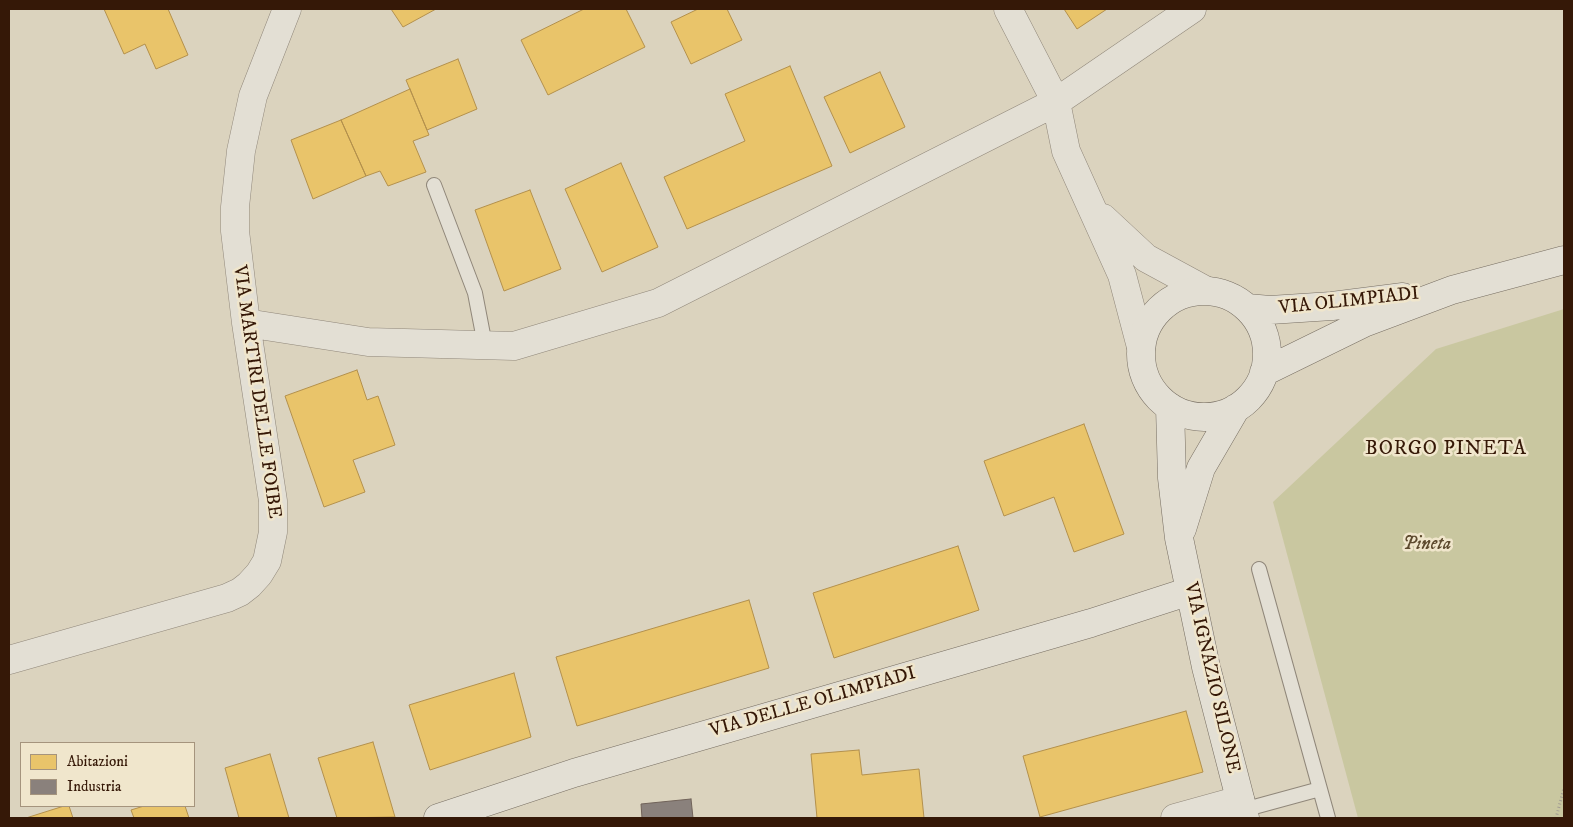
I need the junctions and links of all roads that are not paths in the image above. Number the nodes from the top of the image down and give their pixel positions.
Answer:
1 (287, 9) edge
2 (1008, 9) edge
3 (1192, 9) edge
4 (1056, 102) junction
5 (434, 185) dead end
6 (1092, 206) junction
7 (1564, 260) edge
8 (1205, 290) junction
9 (1452, 290) junction
10 (1247, 308) junction
11 (246, 322) junction
12 (485, 345) junction
13 (1142, 347) junction
14 (1264, 372) junction
15 (1170, 407) junction
16 (1236, 408) junction
17 (1179, 538) junction
18 (1259, 569) dead end
19 (1190, 591) junction
20 (9, 660) edge
21 (1320, 789) junction
22 (1243, 810) edge
23 (438, 818) edge
24 (1175, 818) edge
25 (1328, 818) edge

1 - 11 street, VIA MARTIRI DELLE FOIBE
2 - 4 street
3 - 4 street
4 - 6 street
4 - 12 street
5 - 12 lane
6 - 8 street
6 - 13 street
7 - 9 street, VIA OLIMPIADI
8 - 10 street
8 - 13 street
9 - 10 street, VIA OLIMPIADI
9 - 14 street, VIA OLIMPIADI
10 - 14 street
11 - 12 street
11 - 20 street, VIA MARTIRI DELLE FOIBE
13 - 15 street
14 - 16 street
15 - 16 street
15 - 17 street, VIA IGNAZIO SILONE
16 - 17 street, VIA IGNAZIO SILONE
17 - 19 street, VIA IGNAZIO SILONE
18 - 21 lane
19 - 22 street, VIA IGNAZIO SILONE
19 - 23 street, VIA DELLE OLIMPIADI
21 - 22 lane
21 - 25 lane
22 - 24 street

